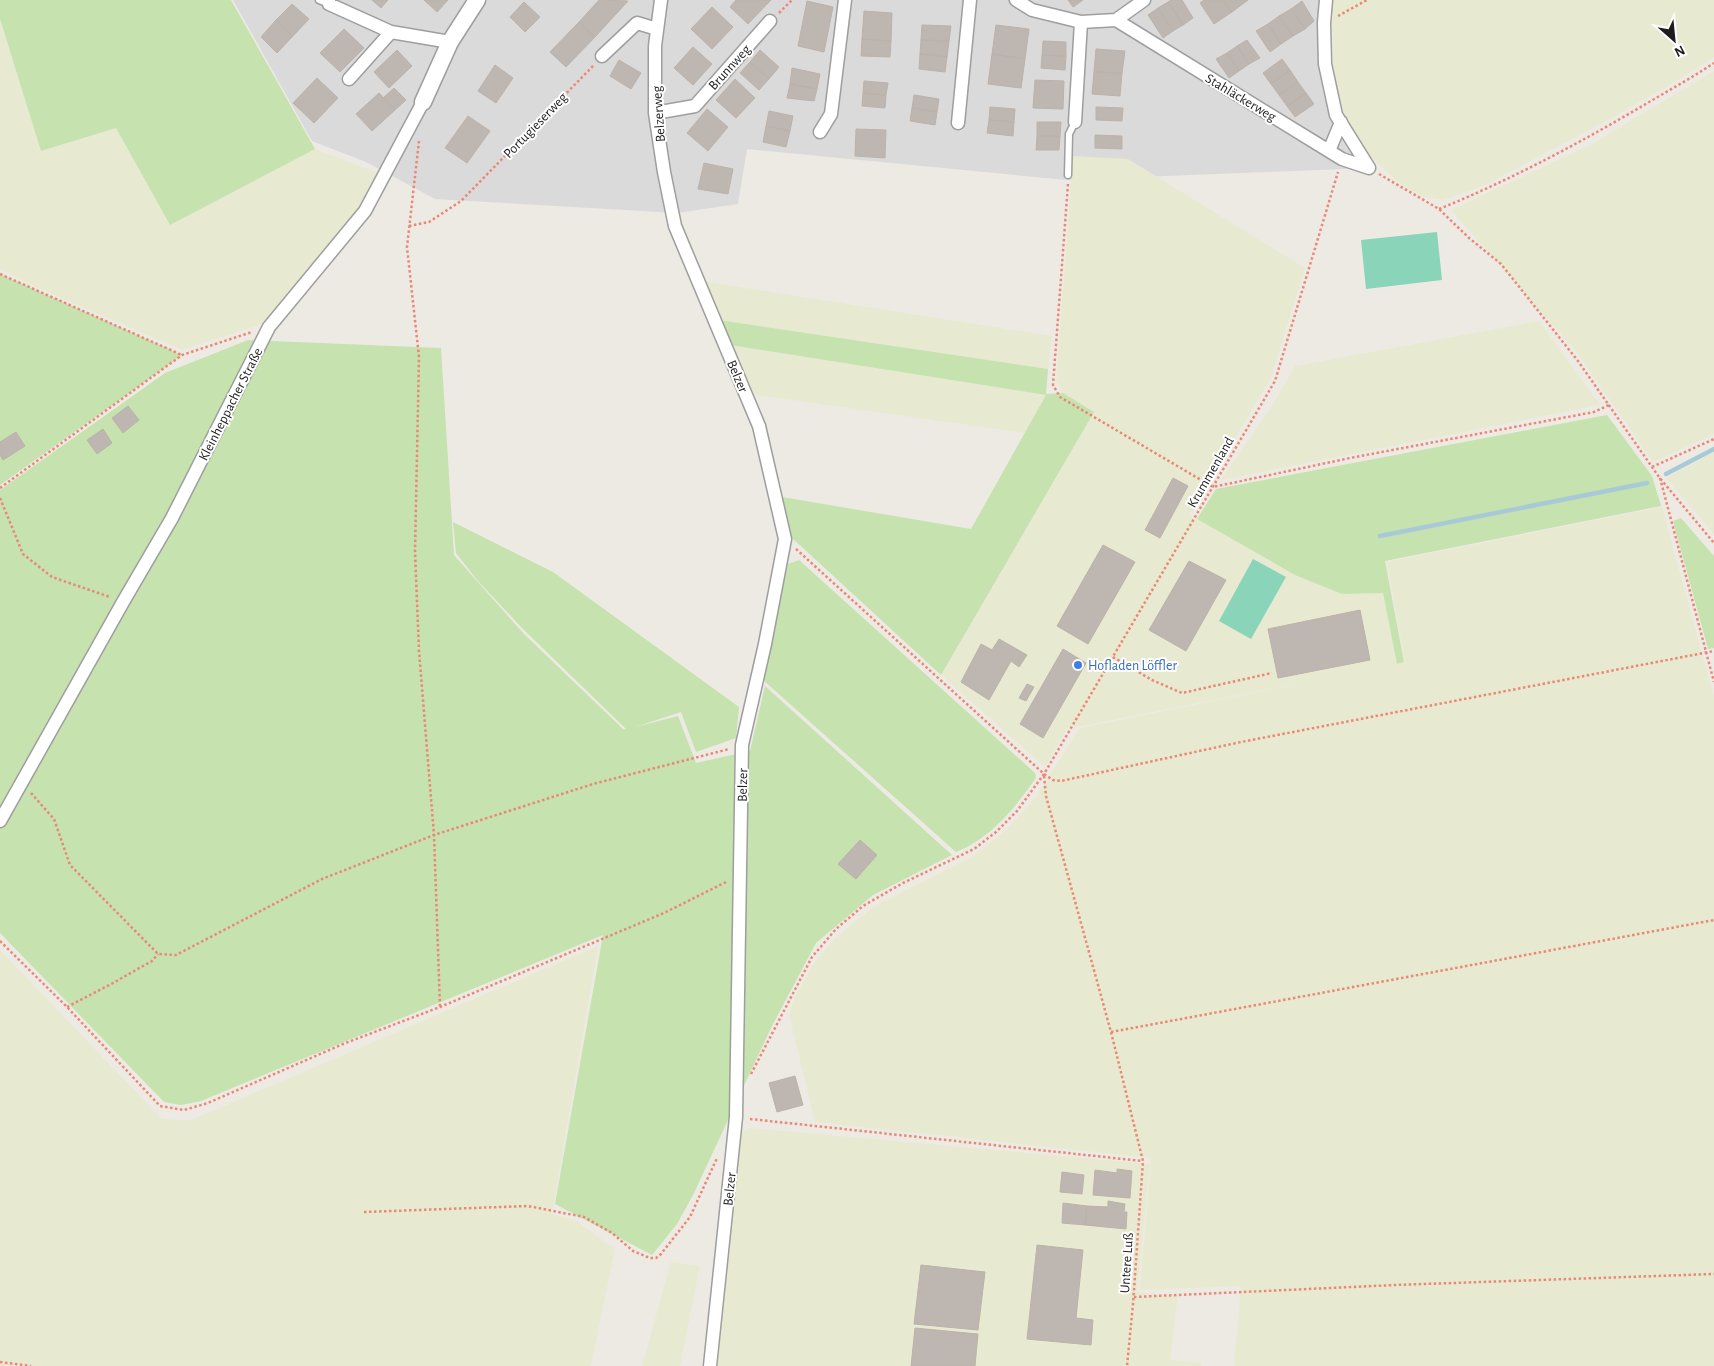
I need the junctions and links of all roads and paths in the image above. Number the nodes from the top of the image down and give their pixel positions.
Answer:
1 (477, 0) edge
2 (661, 0) edge
3 (792, 0) edge
4 (844, 0) edge
5 (970, 0) edge
6 (1016, 0) edge
7 (1144, 0) edge
8 (1326, 0) edge
9 (1367, 0) edge
10 (326, 1) edge
11 (1116, 20) junction
12 (770, 21) joint
13 (1081, 22) junction
14 (1324, 23) junction
15 (657, 29) junction
16 (391, 32) junction
17 (450, 42) junction
18 (602, 56) joint
19 (1714, 63) edge
20 (349, 79) dead end
21 (424, 102) joint
22 (655, 113) junction
23 (1075, 122) joint
24 (1340, 122) junction
25 (958, 123) dead end
26 (820, 132) dead end
27 (419, 140) dead end
28 (1329, 151) junction
29 (1342, 159) junction
30 (1369, 168) junction
31 (1068, 175) joint
32 (1439, 209) junction
33 (409, 226) junction
34 (675, 226) joint
35 (0, 274) edge
36 (269, 327) junction
37 (182, 355) junction
38 (1609, 405) junction
39 (1714, 439) edge
40 (1652, 467) junction
41 (1659, 477) junction
42 (1212, 487) junction
43 (0, 488) edge
44 (0, 498) edge
45 (785, 539) junction
46 (1714, 543) edge
47 (123, 602) junction
48 (1714, 651) edge
49 (1706, 653) junction
50 (1113, 657) junction
51 (1272, 673) dead end
52 (1714, 682) edge
53 (742, 745) junction
54 (1044, 774) junction
55 (21, 782) junction
56 (0, 822) edge
57 (434, 835) junction
58 (740, 875) junction
59 (1714, 920) edge
60 (0, 941) edge
61 (158, 954) junction
62 (67, 1007) junction
63 (440, 1007) junction
64 (1111, 1032) junction
65 (751, 1074) dead end
66 (736, 1117) junction
67 (721, 1150) dead end
68 (1143, 1161) junction
69 (364, 1212) dead end
70 (1714, 1274) edge
71 (1134, 1297) junction
72 (0, 1362) edge
73 (31, 1366) edge
74 (710, 1366) edge
75 (1127, 1366) edge

1 - 17 street, Kleinheppacher Straße
2 - 15 street, Belzerweg
3 - 12 path
4 - 26 street
5 - 25 street
6 - 13 street
7 - 11 street
8 - 14 street
9 - 14 path
10 - 16 street
11 - 13 street
11 - 28 street, Stahläckerweg
12 - 22 street, Brunnweg
13 - 23 street
14 - 24 street
15 - 18 street
15 - 22 street, Belzerweg
16 - 17 street
16 - 20 street
17 - 21 street, Kleinheppacher Straße
18 - 33 path, Portugieserweg
19 - 32 path
21 - 36 street, Kleinheppacher Straße
22 - 34 street, Belzerweg
23 - 31 lane
24 - 28 street
24 - 30 street
27 - 33 path
28 - 29 street, Stahläckerweg
29 - 30 street, Stahläckerweg
29 - 42 path, Krummenland
30 - 32 path
31 - 42 path
32 - 38 path
33 - 57 path
34 - 45 street, Belzer
35 - 37 path
36 - 37 path
36 - 47 street, Kleinheppacher Straße
37 - 43 path
38 - 40 path
38 - 42 path
39 - 40 path
40 - 41 path
41 - 46 path
41 - 49 path
42 - 50 path, Krummenland
44 - 47 path
45 - 53 street, Belzer
45 - 54 path
47 - 55 street, Kleinheppacher Straße
48 - 49 path
49 - 52 path
49 - 54 path
50 - 51 path
50 - 54 path, Krummenland
53 - 57 path
53 - 58 street, Belzer
54 - 64 path, Untere Luß
54 - 65 path, Krummenland
55 - 56 street, Kleinheppacher Straße
55 - 61 path
57 - 61 path
57 - 63 path
58 - 63 path
58 - 66 street, Belzer
59 - 64 path
60 - 62 path
61 - 62 path
62 - 63 path
64 - 68 path, Untere Luß
66 - 68 path
66 - 74 street, Belzer
67 - 69 path
68 - 71 path, Untere Luß
70 - 71 path
71 - 75 path, Untere Luß
72 - 73 path

